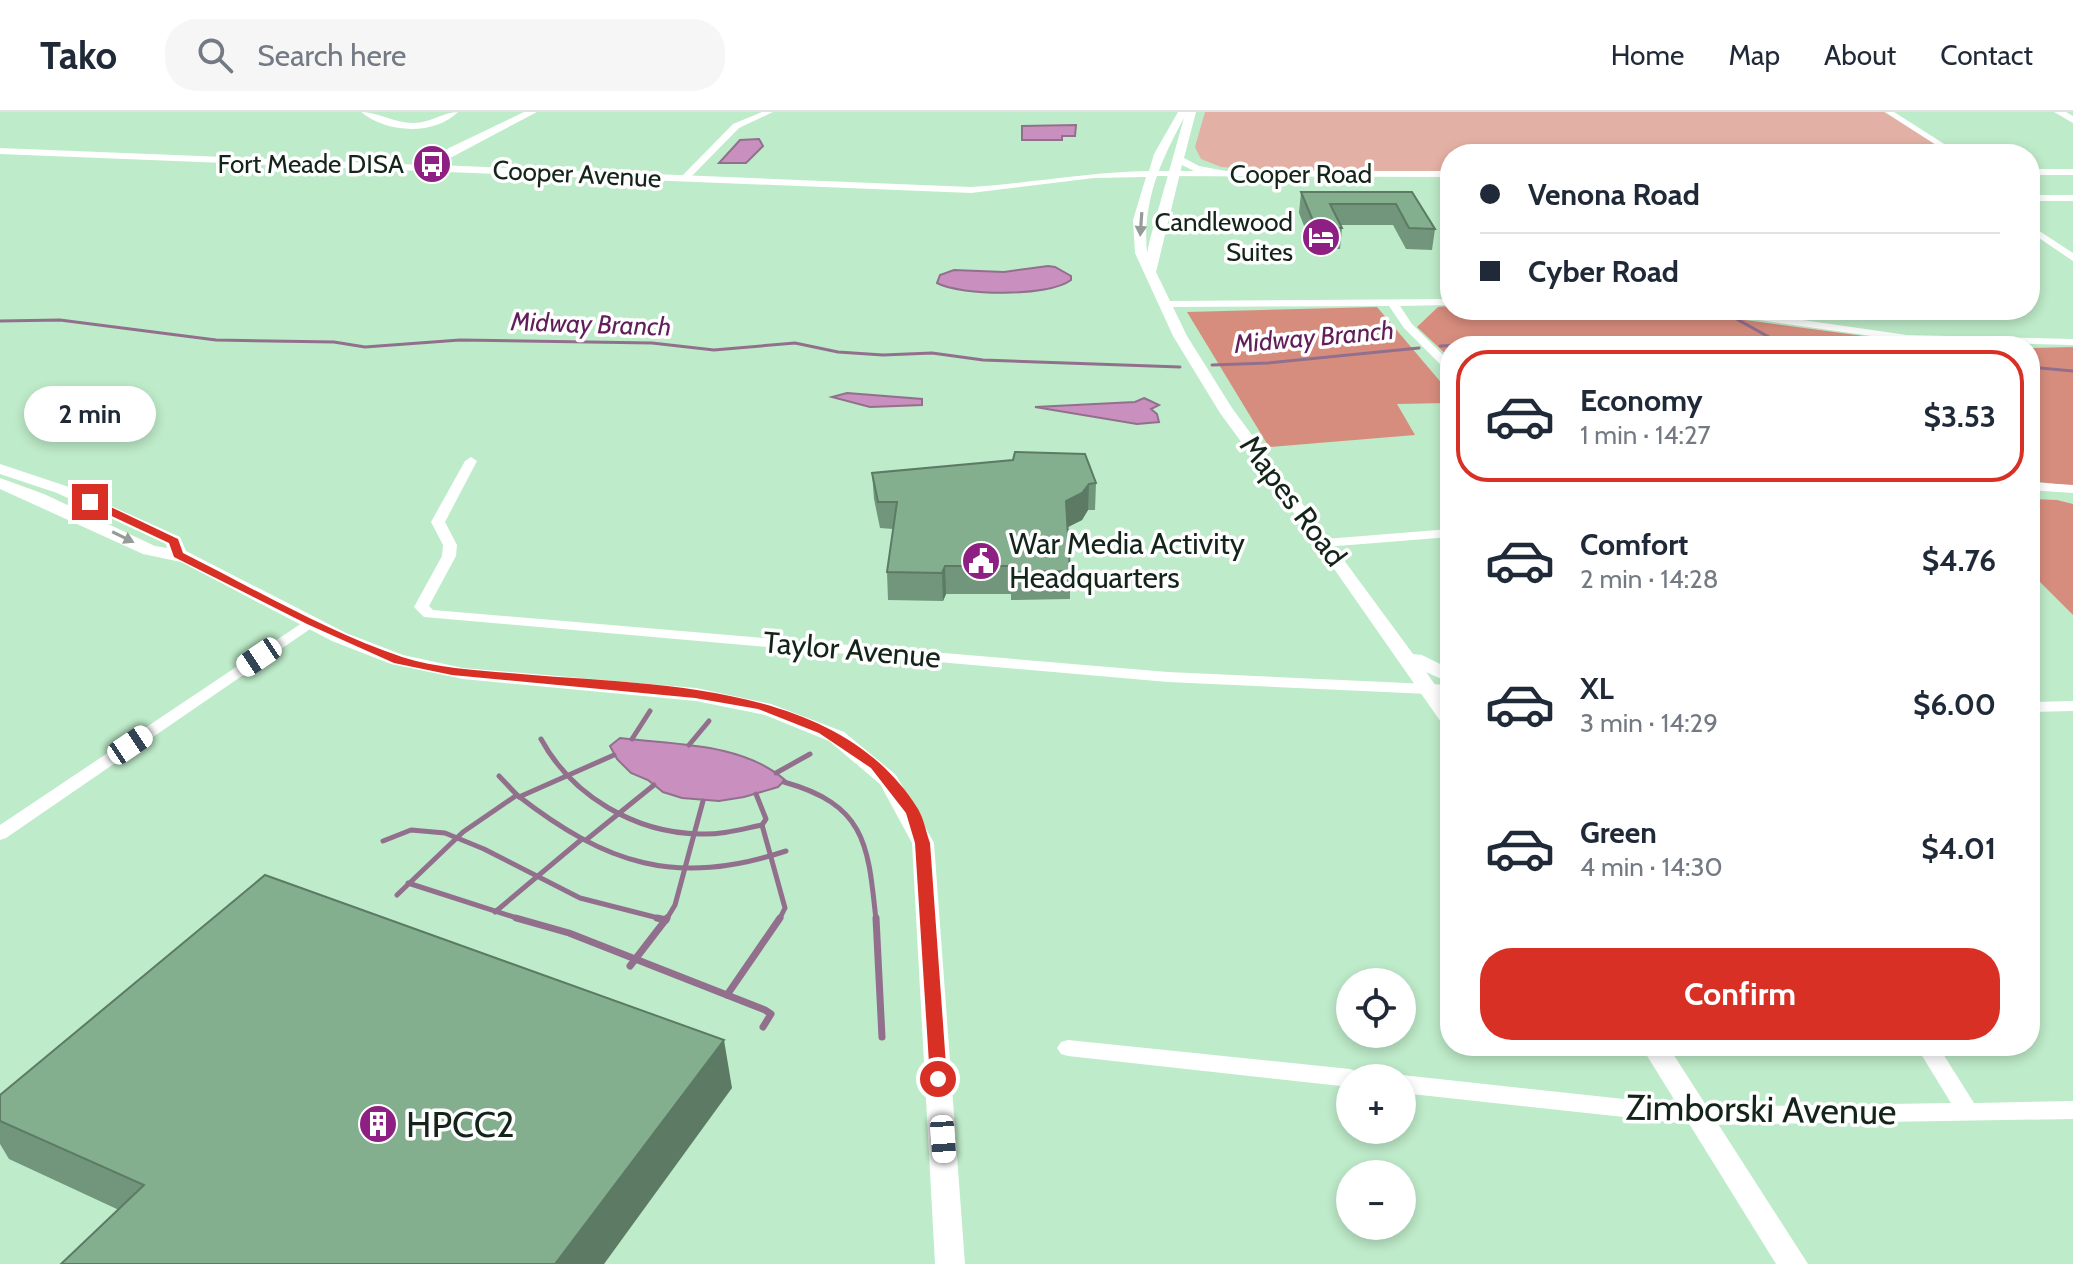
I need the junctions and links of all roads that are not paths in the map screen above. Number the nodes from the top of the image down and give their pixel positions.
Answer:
1 (330, 112) edge
2 (347, 112) edge
3 (365, 112) edge
4 (454, 112) edge
5 (532, 112) edge
6 (769, 112) edge
7 (1183, 112) edge
8 (1191, 112) edge
9 (1889, 112) edge
10 (2059, 112) edge
11 (2073, 120) edge
12 (1940, 144) edge
13 (0, 151) edge
14 (1178, 159) junction
15 (427, 167) junction
16 (2040, 172) edge
17 (2073, 172) edge
18 (1153, 174) junction
19 (1174, 174) junction
20 (1237, 174) junction
21 (1440, 174) edge
22 (1076, 177) junction
23 (412, 178) dead end
24 (684, 179) junction
25 (1146, 195) junction
26 (2040, 198) edge
27 (2073, 198) edge
28 (2040, 238) edge
29 (2073, 258) edge
30 (1150, 273) junction
31 (1392, 302) junction
32 (1440, 302) edge
33 (1165, 304) junction
34 (1780, 320) edge
35 (1893, 336) edge
36 (2040, 341) edge
37 (2073, 342) edge
38 (1440, 358) edge
39 (471, 461) dead end
40 (0, 469) edge
41 (0, 483) edge
42 (2040, 487) edge
43 (2073, 489) edge
44 (1440, 534) edge
45 (1325, 543) junction
46 (178, 555) junction
47 (311, 622) junction
48 (1402, 650) junction
49 (1440, 673) edge
50 (1440, 690) edge
51 (2073, 706) edge
52 (2040, 707) edge
53 (0, 834) edge
54 (1068, 1048) dead end
55 (1660, 1056) edge
56 (1933, 1056) edge
57 (1336, 1077) edge
58 (1416, 1086) edge
59 (2073, 1110) edge
60 (1968, 1112) junction
61 (1698, 1116) junction
62 (950, 1264) edge
63 (1793, 1264) edge

1 - 2 street
3 - 4 street
5 - 15 street
6 - 24 street
7 - 18 street, Mapes Road
8 - 14 street
9 - 12 street
10 - 11 street
13 - 15 street, Cooper Avenue
14 - 19 street
14 - 20 street
15 - 23 street
15 - 24 street, Cooper Avenue
16 - 17 street
18 - 19 street, Cooper Road
18 - 22 street, Cooper Avenue
18 - 25 street, Mapes Road
19 - 20 street, Cooper Road
19 - 30 street
20 - 21 street, Cooper Road
22 - 24 street, Cooper Avenue
22 - 25 street
25 -> 30 street, Mapes Road
26 - 27 street
28 - 29 street
30 - 33 street, Mapes Road
31 - 32 street
31 - 33 street
31 - 38 street
33 - 45 street, Mapes Road
34 - 35 street
36 - 37 street
39 - 50 street, Taylor Avenue
40 - 46 street
41 -> 46 street
42 - 43 street
44 - 45 street
45 - 48 street, Mapes Road
46 - 47 street
47 - 53 street
47 - 62 street
48 - 49 street
48 - 50 street, Mapes Road
51 - 52 street
54 - 57 street
55 - 61 street
56 - 60 street
58 - 61 street, Zimborski Avenue
59 - 60 street, Zimborski Avenue
60 - 61 street, Zimborski Avenue
61 - 63 street

